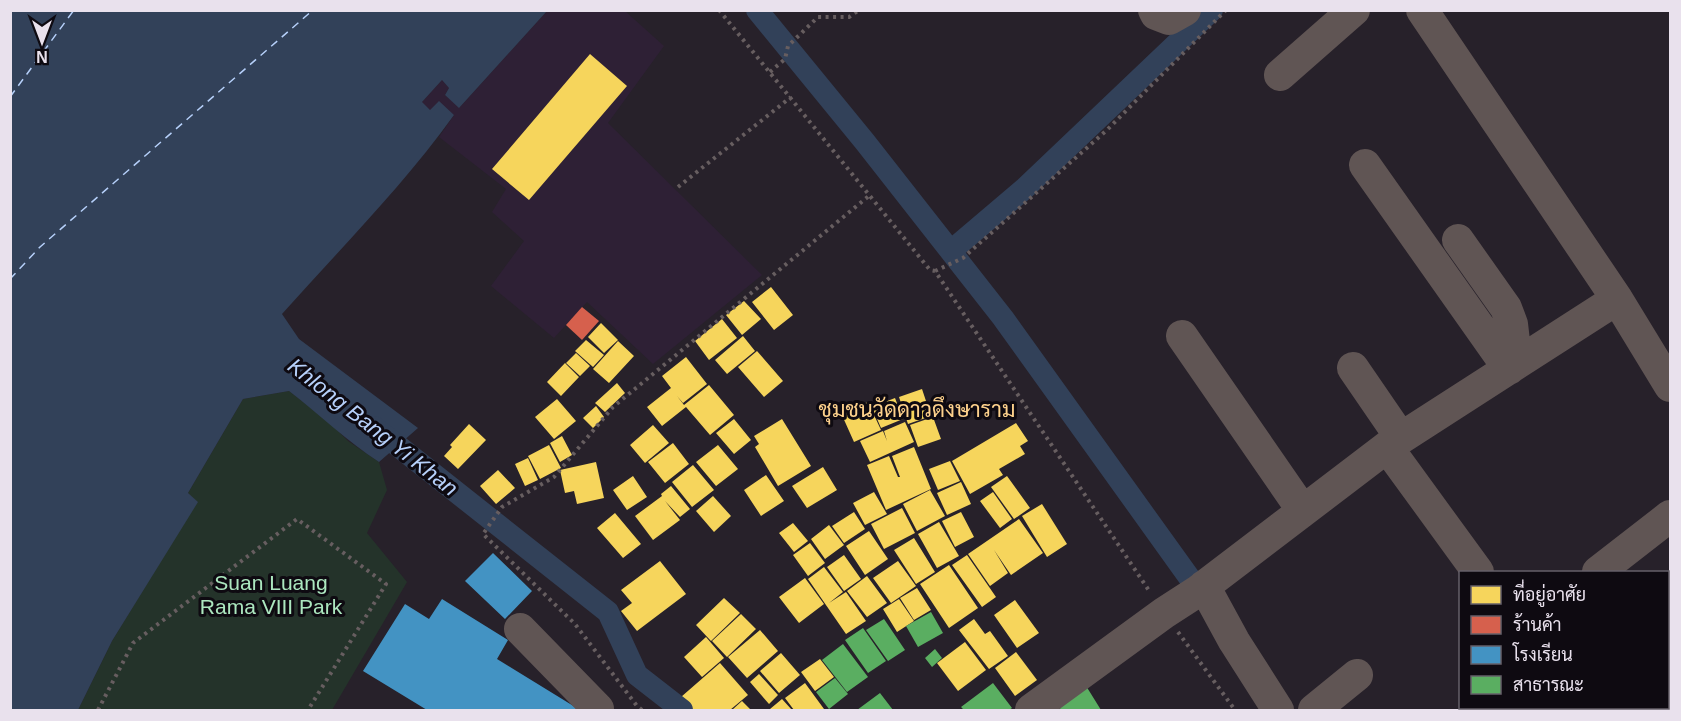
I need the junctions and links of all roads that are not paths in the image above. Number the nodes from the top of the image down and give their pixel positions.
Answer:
1 (1154, 10) edge
2 (1185, 10) edge
3 (1354, 10) edge
4 (1422, 10) edge
5 (1280, 75) dead end
6 (1365, 165) dead end
7 (1458, 240) dead end
8 (1617, 299) junction
9 (1182, 336) dead end
10 (1515, 365) junction
11 (1353, 369) dead end
12 (1671, 386) edge
13 (1394, 442) junction
14 (1303, 511) junction
15 (1671, 516) edge
16 (1477, 571) edge
17 (1601, 571) edge
18 (1204, 586) junction
19 (520, 629) dead end
20 (1357, 675) dead end
21 (596, 711) edge
22 (1031, 711) edge
23 (1278, 711) edge
24 (1314, 711) edge

1 - 2 street
3 - 5 street
4 - 8 street
6 - 10 street
7 - 10 street
8 - 10 street
8 - 12 street
9 - 14 street
10 - 13 street
11 - 13 street
13 - 14 street
13 - 16 street
14 - 18 street
15 - 17 street
18 - 22 street
18 - 23 street
19 - 21 street
20 - 24 street

